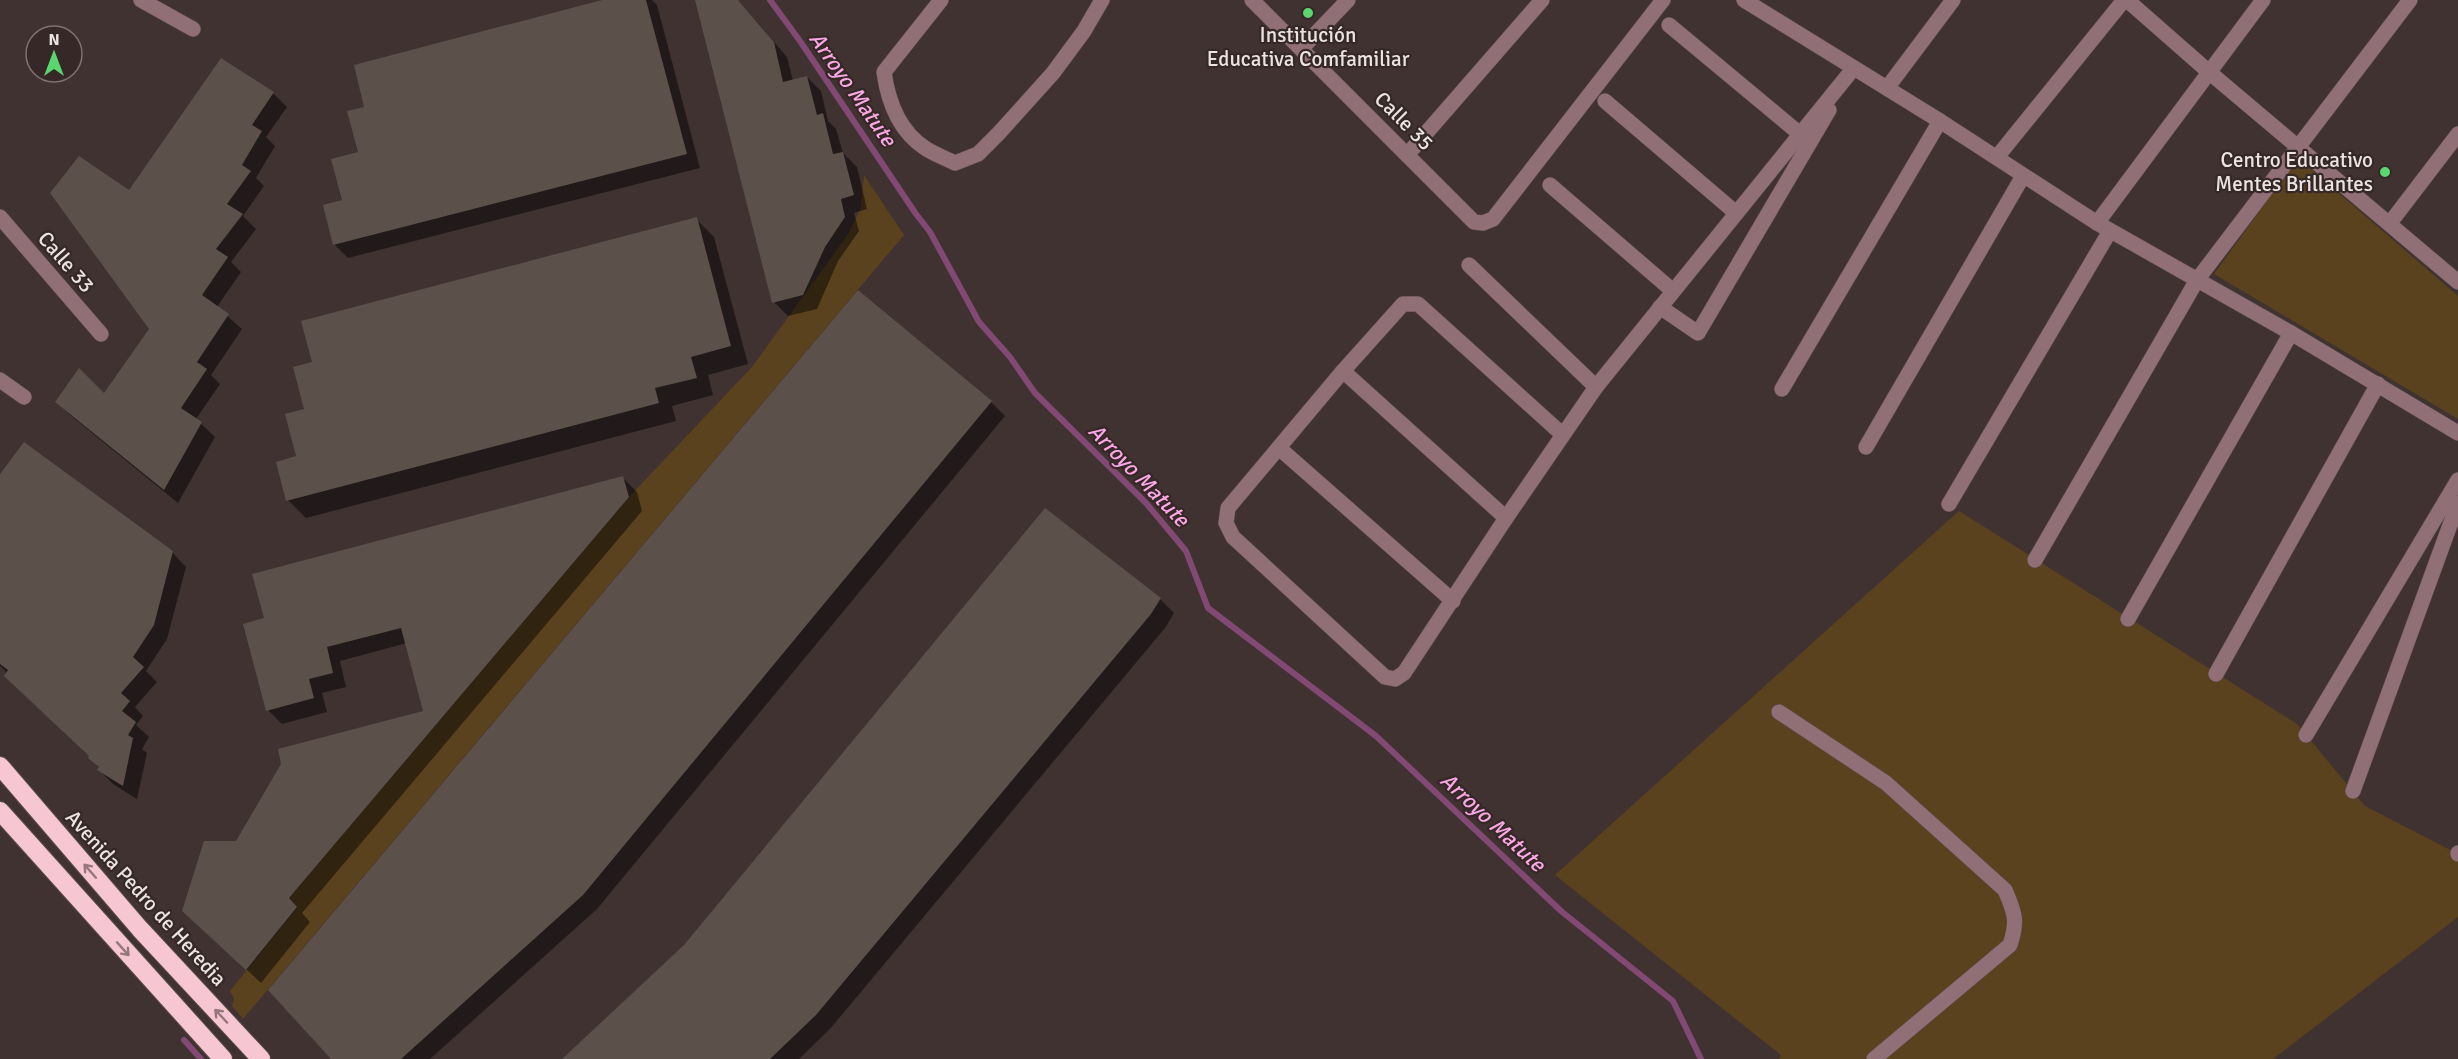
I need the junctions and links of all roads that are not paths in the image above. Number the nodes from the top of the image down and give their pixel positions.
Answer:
1 (141, 0) edge
2 (941, 0) edge
3 (1102, 0) edge
4 (1252, 0) edge
5 (1348, 0) edge
6 (1542, 0) edge
7 (1663, 0) edge
8 (1744, 0) edge
9 (1953, 0) edge
10 (2125, 0) edge
11 (2264, 0) edge
12 (2410, 0) edge
13 (1669, 25) dead end
14 (193, 29) dead end
15 (1302, 48) junction
16 (1853, 69) junction
17 (2209, 72) junction
18 (1887, 88) junction
19 (1605, 101) dead end
20 (1940, 121) junction
21 (1800, 134) junction
22 (2458, 134) edge
23 (2298, 147) junction
24 (1407, 155) junction
25 (1997, 157) junction
26 (2023, 176) junction
27 (1550, 185) dead end
28 (1736, 213) junction
29 (0, 217) edge
30 (2390, 223) junction
31 (2104, 227) junction
32 (1469, 265) dead end
33 (2197, 280) junction
34 (2458, 282) edge
35 (1673, 291) junction
36 (1660, 307) junction
37 (2291, 333) junction
38 (101, 334) dead end
39 (1343, 371) junction
40 (0, 380) edge
41 (2378, 384) junction
42 (1596, 387) junction
43 (1782, 389) dead end
44 (24, 397) dead end
45 (2458, 433) edge
46 (1563, 435) junction
47 (1866, 447) dead end
48 (1279, 448) junction
49 (2458, 480) edge
50 (2458, 502) edge
51 (1949, 504) dead end
52 (1506, 518) junction
53 (2035, 560) dead end
54 (1453, 601) junction
55 (2128, 619) dead end
56 (2216, 674) dead end
57 (1779, 712) dead end
58 (2306, 735) dead end
59 (0, 766) edge
60 (2353, 791) dead end
61 (0, 812) edge
62 (223, 1059) edge
63 (261, 1059) edge
64 (1874, 1059) edge

1 - 14 street
2 - 3 street
4 - 15 street, Calle 35
5 - 15 street
6 - 24 street
7 - 24 street, Calle 35
8 - 16 street
9 - 18 street
10 - 17 street
10 - 25 street
11 - 17 street
12 - 23 street
13 - 21 street
15 - 24 street, Calle 35
16 - 18 street
16 - 21 street
16 - 36 street
17 - 23 street
17 - 31 street
18 - 20 street
19 - 28 street
20 - 25 street
20 - 43 street
21 - 28 street
22 - 30 street
23 - 30 street
23 - 33 street
25 - 26 street
26 - 31 street
26 - 47 street
27 - 35 street
28 - 35 street
29 - 38 street, Calle 33
30 - 34 street
31 - 33 street
31 - 51 street
32 - 42 street
33 - 37 street
33 - 53 street
35 - 36 street
36 - 42 street
37 - 41 street
37 - 55 street
39 - 46 street
39 - 48 street
39 - 52 street
40 - 44 street
41 - 45 street
41 - 56 street
42 - 46 street
46 - 52 street
48 - 54 street
48 - 54 street
49 - 58 street
50 - 60 street
52 - 54 street
57 - 64 street
63 -> 59 highway, Avenida Pedro de Heredia
61 -> 62 highway

